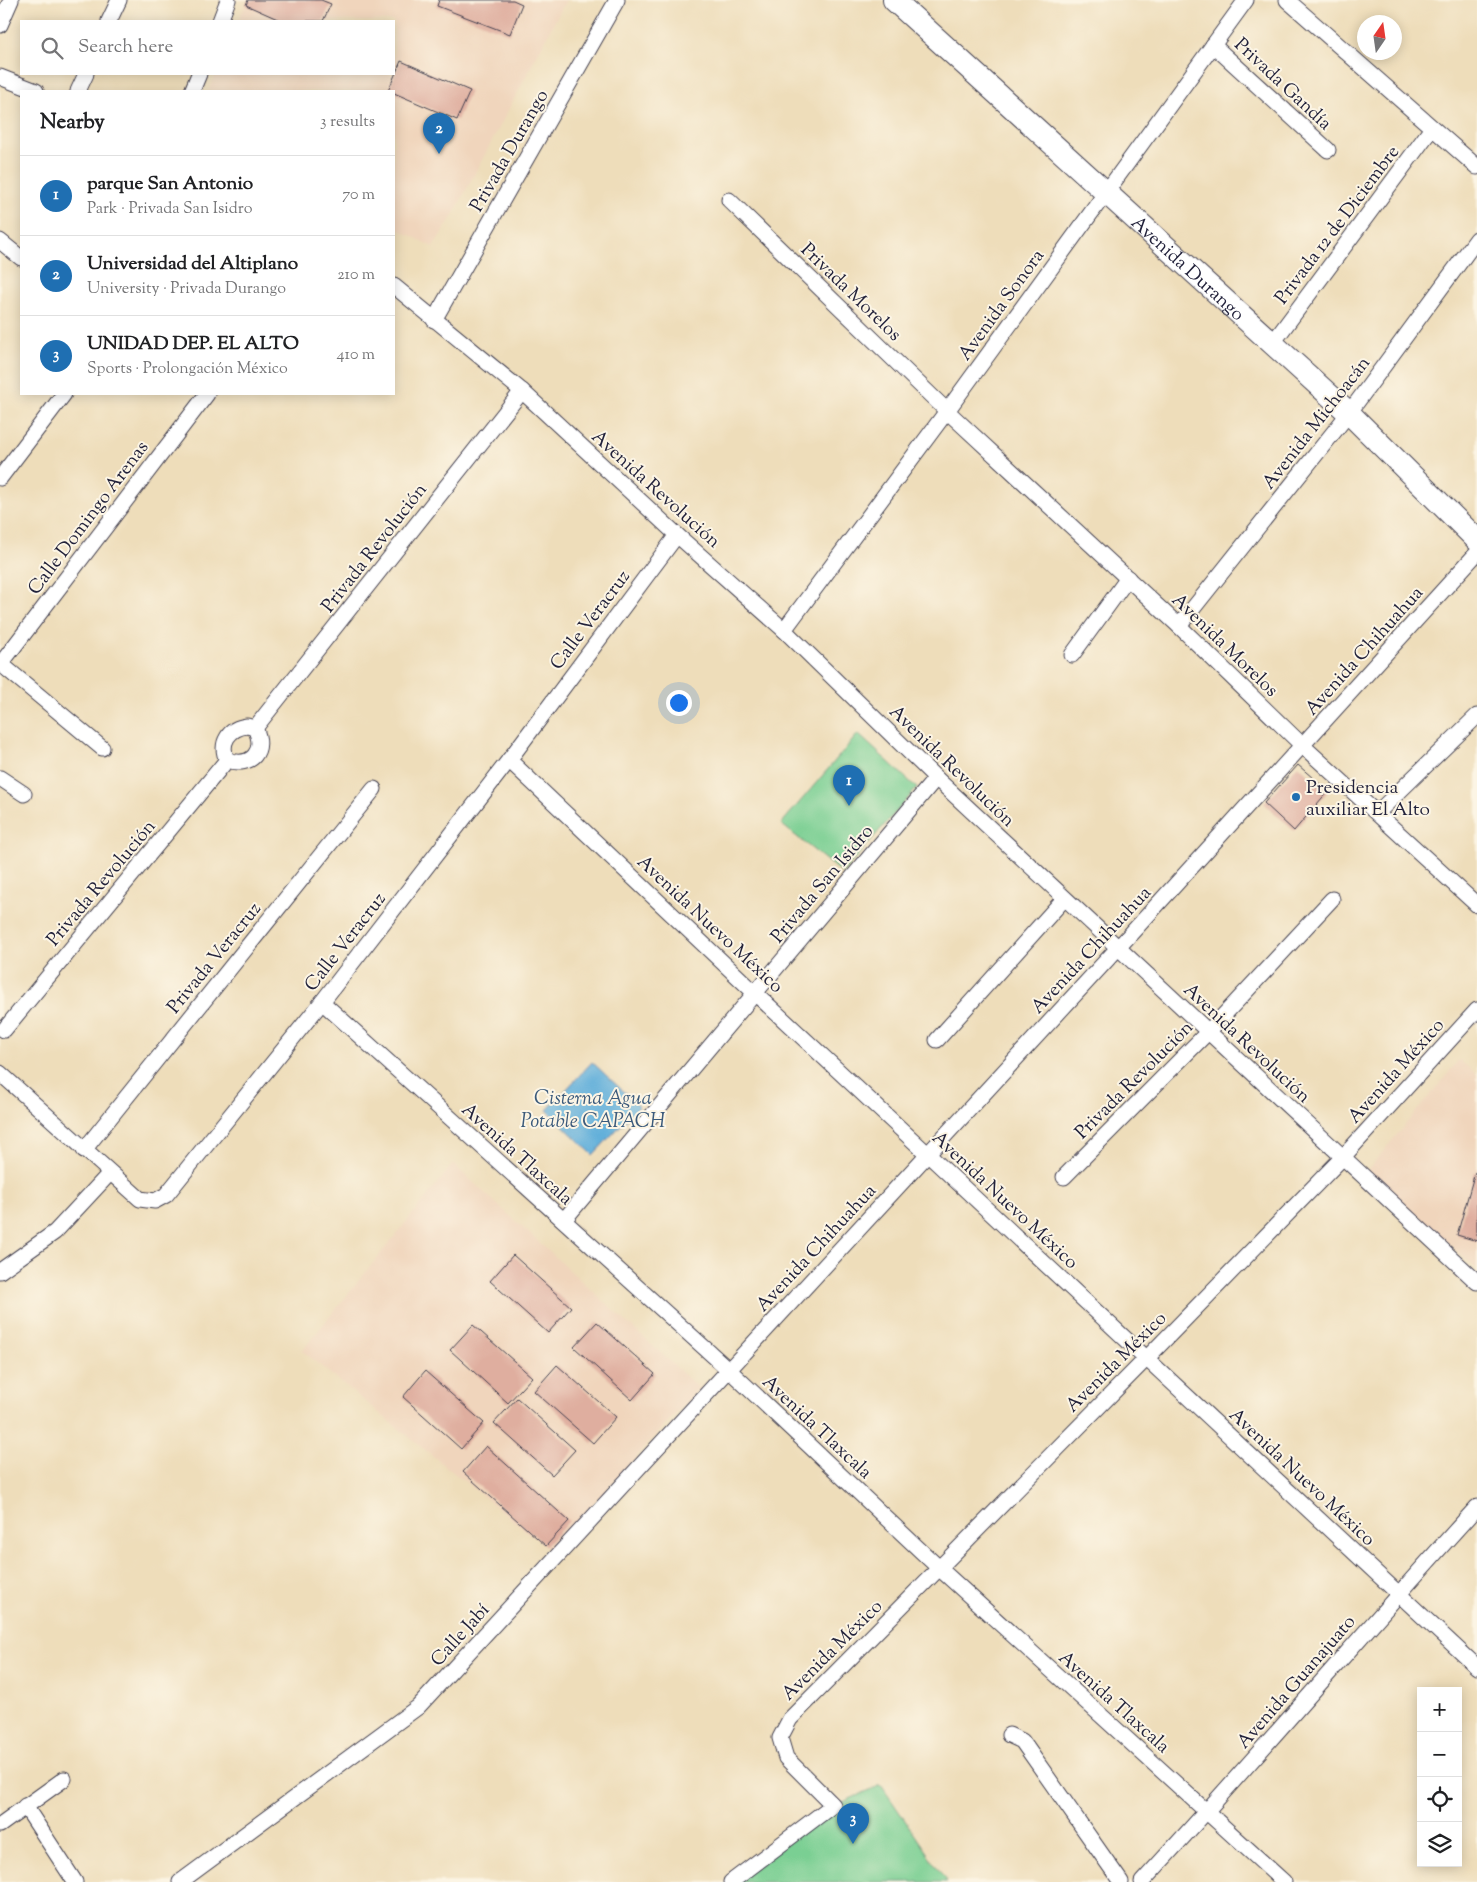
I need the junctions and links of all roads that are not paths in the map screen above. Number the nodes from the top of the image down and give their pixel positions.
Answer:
1 (11, 0) edge
2 (119, 0) edge
3 (228, 0) edge
4 (617, 0) edge
5 (894, 0) edge
6 (1246, 0) edge
7 (1286, 0) edge
8 (110, 20) edge
9 (220, 20) edge
10 (0, 25) edge
11 (1213, 45) junction
12 (86, 75) edge
13 (199, 75) edge
14 (0, 76) edge
15 (34, 90) edge
16 (78, 90) edge
17 (192, 90) edge
18 (1432, 128) junction
19 (1328, 150) dead end
20 (1477, 167) edge
21 (1107, 193) junction
22 (729, 200) dead end
23 (1477, 239) edge
24 (2, 248) edge
25 (20, 257) edge
26 (395, 287) edge
27 (434, 320) junction
28 (1272, 344) junction
29 (522, 391) junction
30 (63, 395) edge
31 (198, 397) edge
32 (947, 410) junction
33 (1349, 414) junction
34 (0, 478) edge
35 (678, 535) junction
36 (1477, 540) edge
37 (1477, 553) edge
38 (1128, 578) junction
39 (1179, 626) junction
40 (784, 630) junction
41 (1072, 655) dead end
42 (0, 665) edge
43 (1477, 716) edge
44 (255, 728) junction
45 (1303, 746) junction
46 (102, 748) dead end
47 (227, 760) junction
48 (509, 760) junction
49 (0, 778) edge
50 (936, 778) junction
51 (374, 789) dead end
52 (24, 794) dead end
53 (1377, 813) junction
54 (1064, 899) junction
55 (1332, 899) dead end
56 (1477, 906) edge
57 (1117, 949) junction
58 (755, 993) junction
59 (322, 1002) junction
60 (1477, 1010) edge
61 (4, 1030) dead end
62 (1208, 1032) junction
63 (937, 1040) dead end
64 (0, 1074) edge
65 (84, 1150) junction
66 (929, 1154) junction
67 (1343, 1157) junction
68 (110, 1173) junction
69 (1064, 1177) dead end
70 (564, 1220) junction
71 (0, 1271) edge
72 (1477, 1282) edge
73 (1147, 1358) junction
74 (729, 1370) junction
75 (1477, 1507) edge
76 (940, 1568) junction
77 (1399, 1592) junction
78 (1477, 1667) edge
79 (1008, 1734) dead end
80 (64, 1779) dead end
81 (25, 1806) junction
82 (1208, 1812) junction
83 (0, 1825) edge
84 (75, 1882) edge
85 (180, 1882) edge
86 (731, 1882) edge
87 (1121, 1882) edge
88 (1142, 1882) edge
89 (1284, 1882) edge

1 - 10 street
2 - 8 street
3 - 9 street
4 - 27 street, Privada Durango
5 - 21 street, Avenida Durango
6 - 11 street, Avenida Sonora
7 - 18 street
11 - 19 street, Privada Gandía
11 - 21 street, Avenida Sonora
12 - 16 street
13 - 17 street
14 - 15 street
18 - 20 street
18 - 28 street, Privada 12 de Diciembre
21 - 28 street, Avenida Durango
21 - 32 street, Avenida Sonora
22 - 32 street, Privada Morelos
23 - 33 street, Avenida Michoacán
24 - 25 street
26 - 27 street, Avenida Revolución
27 - 29 street, Avenida Revolución
28 - 33 street, Avenida Durango
29 - 35 street, Avenida Revolución
29 - 44 street, Privada Revolución
30 - 34 street
31 - 42 street, Calle Domingo Arenas
32 - 38 street, Avenida Morelos
32 - 40 street, Avenida Sonora
33 - 36 street, Avenida Durango
33 - 39 street, Avenida Michoacán
35 - 40 street, Avenida Revolución
35 - 48 street, Calle Veracruz
37 - 45 street, Avenida Chihuahua
38 - 39 street, Avenida Morelos
38 - 41 street
39 - 45 street, Avenida Morelos
40 - 50 street, Avenida Revolución
42 - 46 street
43 - 53 street
44 - 47 street
44 - 47 street
45 - 53 street, Avenida Morelos
45 - 57 street, Avenida Chihuahua
47 - 61 street, Privada Revolución
48 - 58 street, Avenida Nuevo México
48 - 59 street, Calle Veracruz
49 - 52 street
50 - 54 street, Avenida Revolución
50 - 58 street, Privada San Isidro
51 - 65 street, Privada Veracruz
53 - 56 street, Avenida Morelos
54 - 57 street, Avenida Revolución
54 - 63 street
55 - 62 street, Privada Revolución
57 - 62 street, Avenida Revolución
57 - 66 street, Avenida Chihuahua
58 - 66 street, Avenida Nuevo México
58 - 70 street, Privada San Isidro
59 - 68 street, Calle Veracruz
59 - 70 street, Avenida Tlaxcala
60 - 67 street, Avenida México
62 - 67 street, Avenida Revolución
62 - 69 street, Privada Revolución
64 - 65 street, Calle Veracruz
65 - 68 street, Calle Veracruz
66 - 73 street, Avenida Nuevo México
66 - 74 street, Avenida Chihuahua
67 - 72 street, Avenida Revolución
67 - 73 street, Avenida México
68 - 71 street
70 - 74 street, Avenida Tlaxcala
73 - 76 street, Avenida México
73 - 77 street, Avenida Nuevo México
74 - 76 street, Avenida Tlaxcala
74 - 85 street, Calle Jabí
75 - 77 street, Avenida Guanajuato
76 - 82 street, Avenida Tlaxcala
76 - 86 street, Avenida México
77 - 78 street, Avenida Nuevo México
77 - 82 street, Avenida Guanajuato
79 - 87 street
80 - 81 street
81 - 83 street
81 - 84 street
82 - 88 street, Avenida Guanajuato
82 - 89 street, Avenida Tlaxcala

